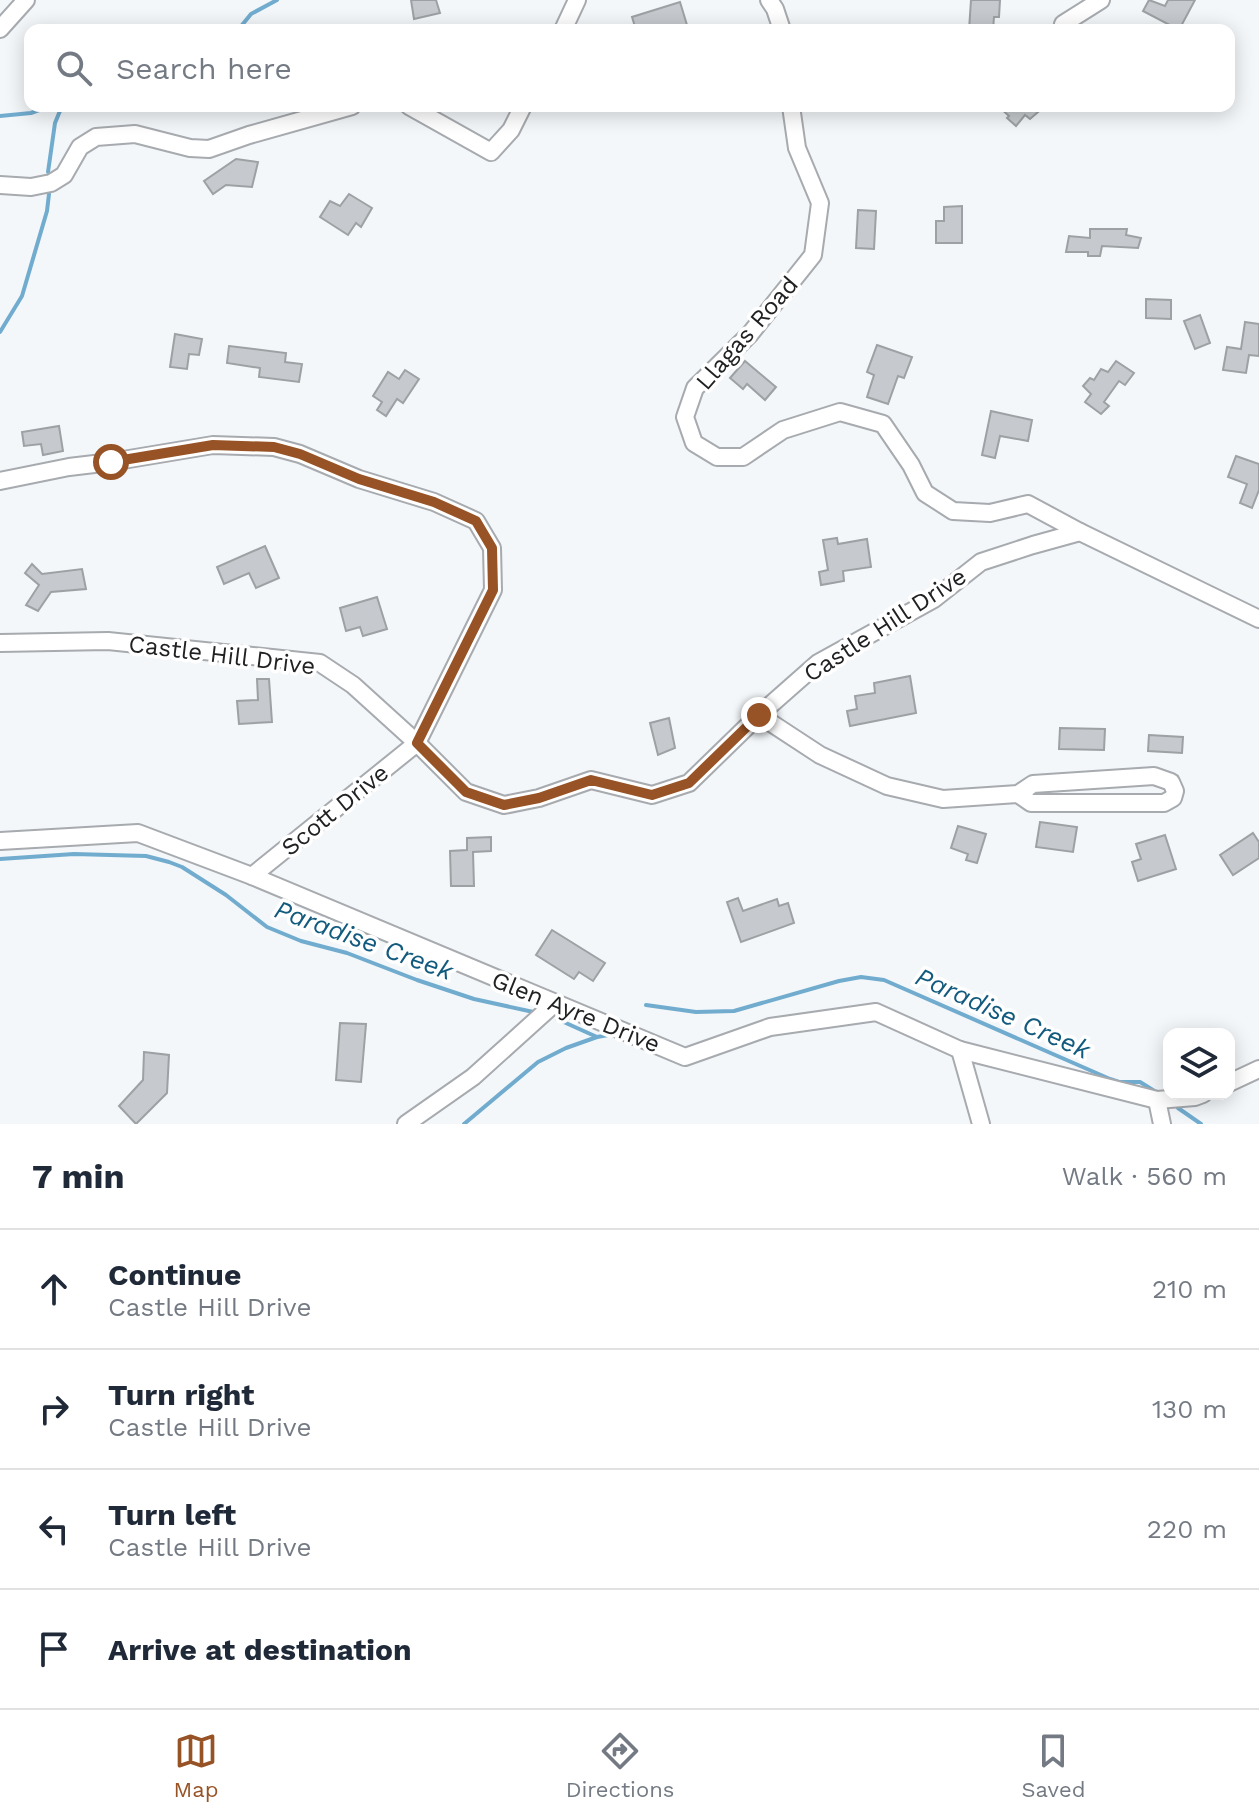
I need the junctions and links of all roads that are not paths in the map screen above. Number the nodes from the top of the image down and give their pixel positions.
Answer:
1 (26, 0) edge
2 (577, 0) edge
3 (769, 0) edge
4 (1101, 0) edge
5 (566, 24) edge
6 (780, 24) edge
7 (1063, 24) dead end
8 (0, 29) edge
9 (331, 112) edge
10 (420, 112) edge
11 (520, 112) edge
12 (792, 112) edge
13 (0, 185) edge
14 (0, 481) edge
15 (1080, 532) junction
16 (1259, 619) edge
17 (0, 643) edge
18 (759, 715) junction
19 (417, 743) junction
20 (1018, 794) junction
21 (0, 841) edge
22 (252, 876) junction
23 (554, 1004) junction
24 (960, 1050) junction
25 (1259, 1069) edge
26 (1235, 1080) edge
27 (1157, 1100) junction
28 (1163, 1100) edge
29 (406, 1124) edge
30 (981, 1124) edge
31 (1162, 1124) edge

1 - 8 street
2 - 5 street
3 - 6 street
4 - 7 street
9 - 13 street
10 - 11 street
12 - 15 street, Llagas Road
14 - 19 street
15 - 16 street, Llagas Road
15 - 18 street, Castle Hill Drive
17 - 19 street, Castle Hill Drive
18 - 19 street, Castle Hill Drive
18 - 20 street
19 - 22 street, Scott Drive
20 - 20 street
21 - 22 street, Glen Ayre Drive
22 - 23 street, Glen Ayre Drive
23 - 24 street, Glen Ayre Drive
23 - 29 street
24 - 27 street, Glen Ayre Drive
24 - 30 street
25 - 26 street
27 - 28 street
27 - 31 street

